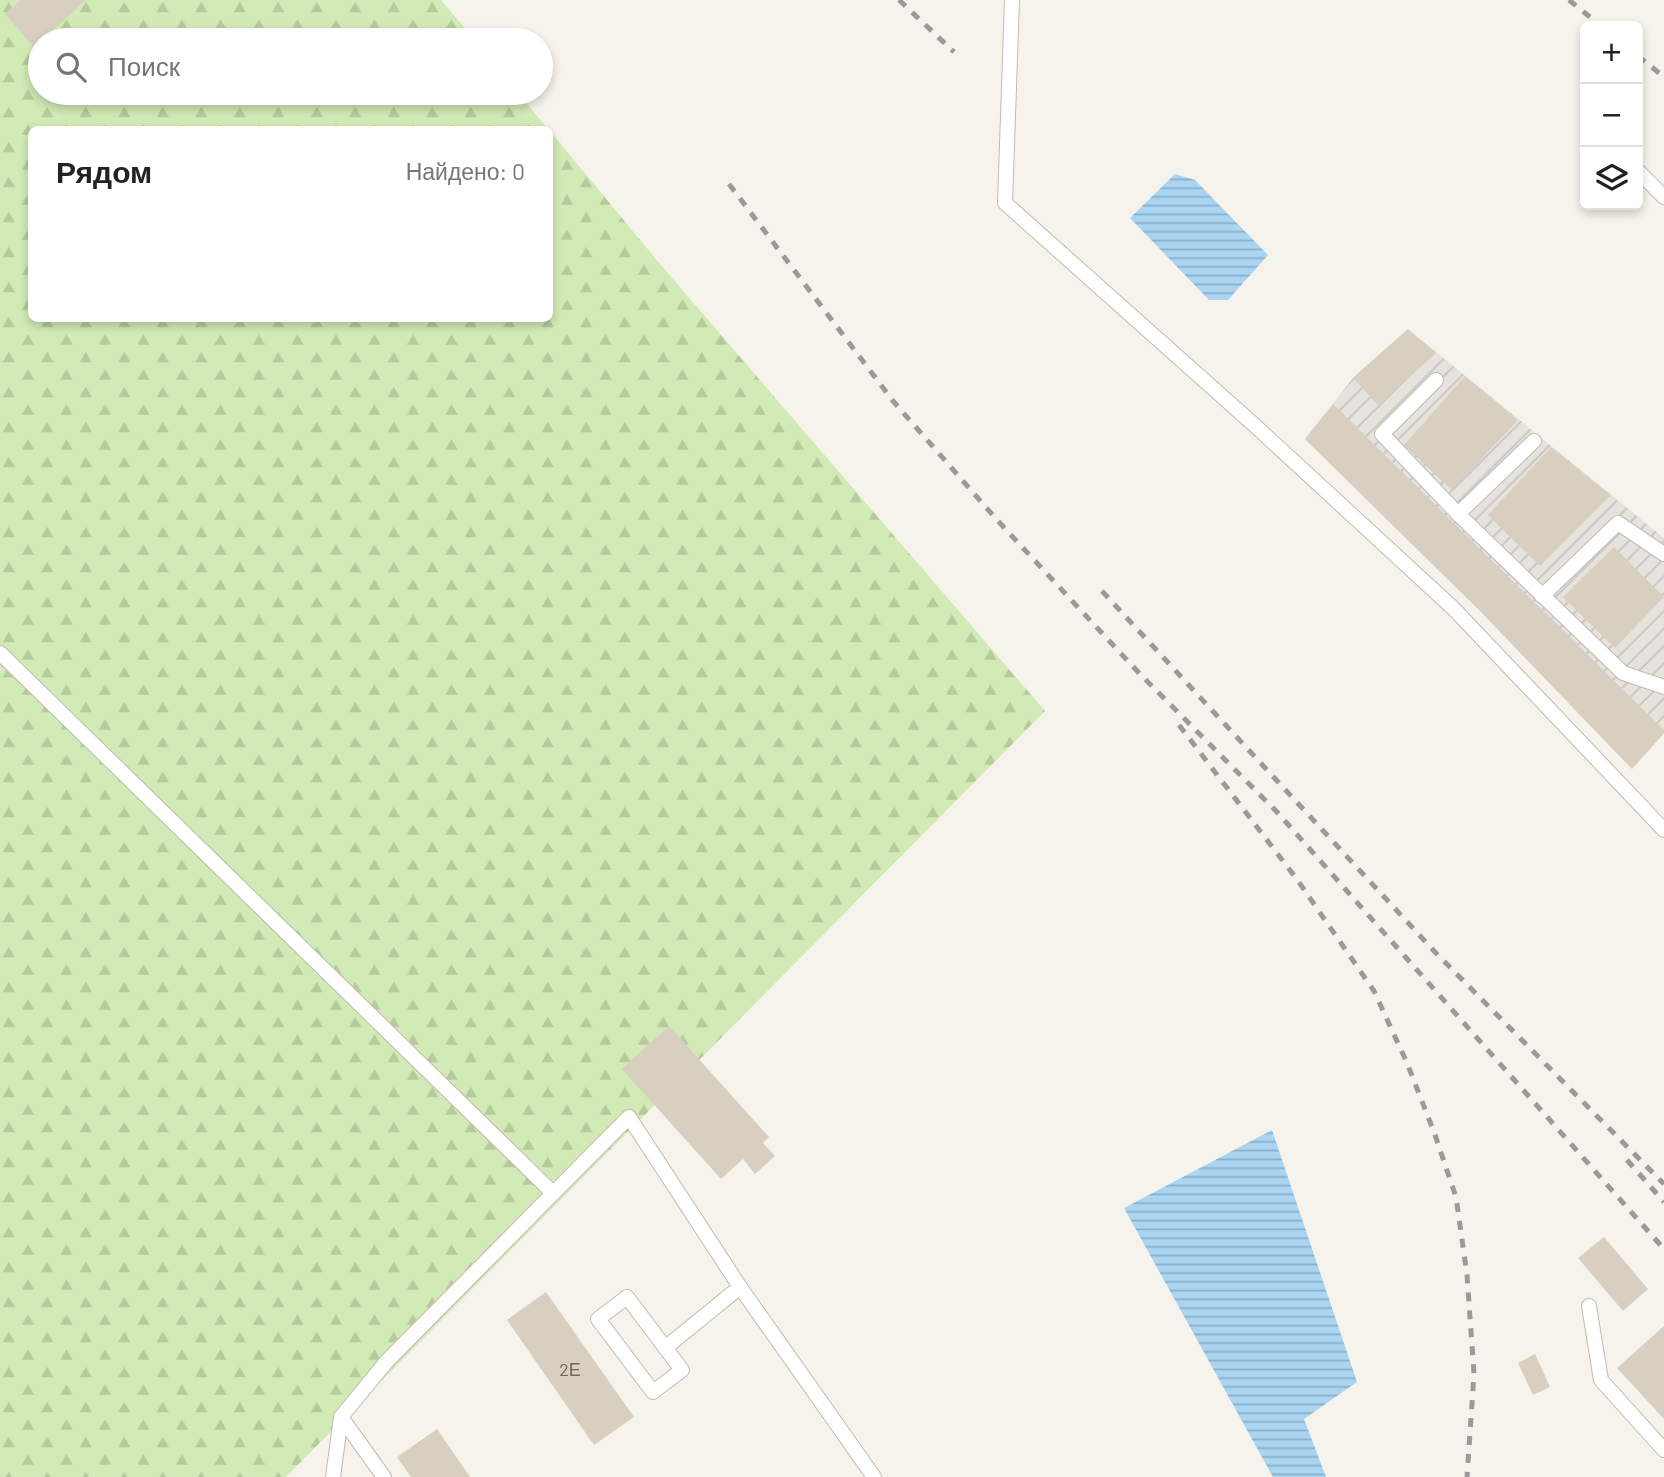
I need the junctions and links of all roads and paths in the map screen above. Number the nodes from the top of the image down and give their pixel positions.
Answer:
1 (1012, 0) edge
2 (1643, 176) edge
3 (1664, 197) edge
4 (1436, 380) dead end
5 (1534, 440) dead end
6 (1458, 514) junction
7 (1664, 554) edge
8 (1542, 596) junction
9 (0, 653) edge
10 (1664, 687) edge
11 (1664, 830) edge
12 (553, 1193) junction
13 (740, 1287) junction
14 (1589, 1306) dead end
15 (665, 1348) junction
16 (341, 1417) junction
17 (1664, 1450) edge
18 (333, 1477) edge
19 (384, 1477) edge
20 (874, 1477) edge

1 - 11 lane
2 - 3 lane
4 - 6 lane
5 - 6 lane
6 - 8 lane
7 - 8 lane
8 - 10 lane
9 - 12 lane
12 - 13 lane
12 - 16 lane
13 - 15 lane
13 - 20 lane
14 - 17 lane
15 - 15 lane
16 - 18 lane
16 - 19 lane

